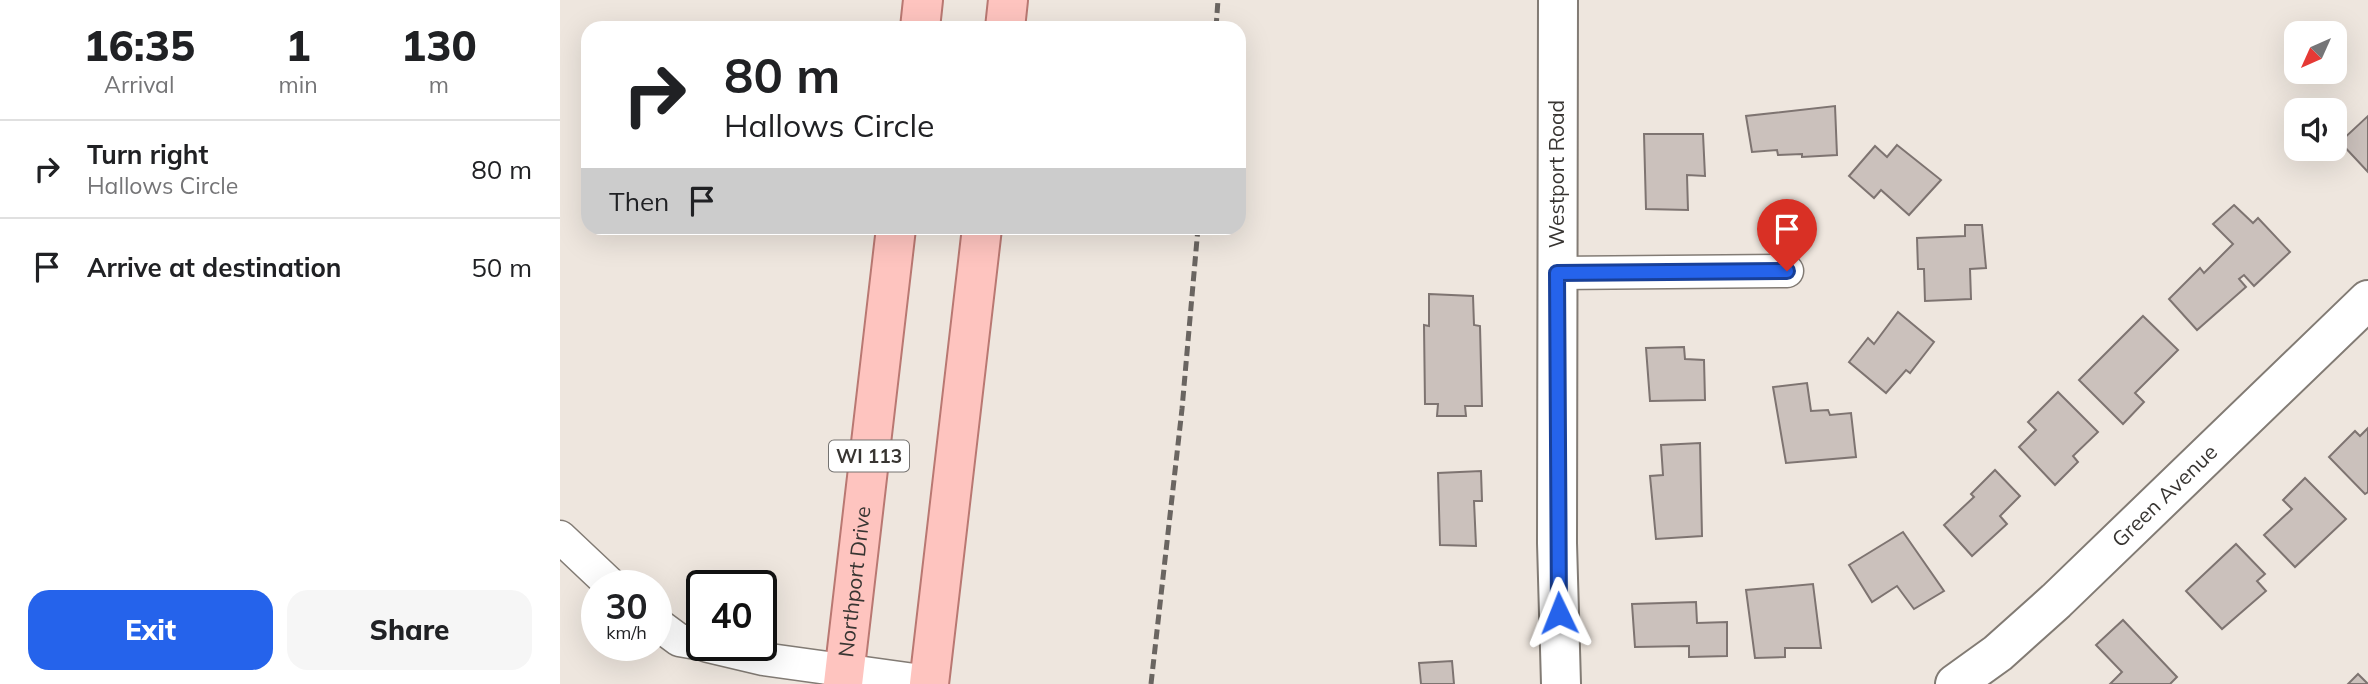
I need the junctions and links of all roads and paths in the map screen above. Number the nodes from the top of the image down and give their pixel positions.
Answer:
1 (923, 0) edge
2 (1008, 0) edge
3 (1558, 0) edge
4 (921, 21) edge
5 (1006, 21) edge
6 (895, 235) edge
7 (981, 235) edge
8 (1787, 271) dead end
9 (1557, 273) junction
10 (2368, 300) edge
11 (560, 537) edge
12 (595, 570) edge
13 (772, 661) edge
14 (844, 678) edge
15 (1973, 679) edge
16 (929, 683) edge
17 (1561, 684) edge

1 - 4 main road
2 - 5 main road
3 - 9 street, Westport Road
6 - 14 main road, Northport Drive / WI 113
7 - 16 main road
8 - 9 street
9 - 17 street, Westport Road
10 - 15 street, Green Avenue
11 - 12 street
13 - 14 street
14 - 16 street

